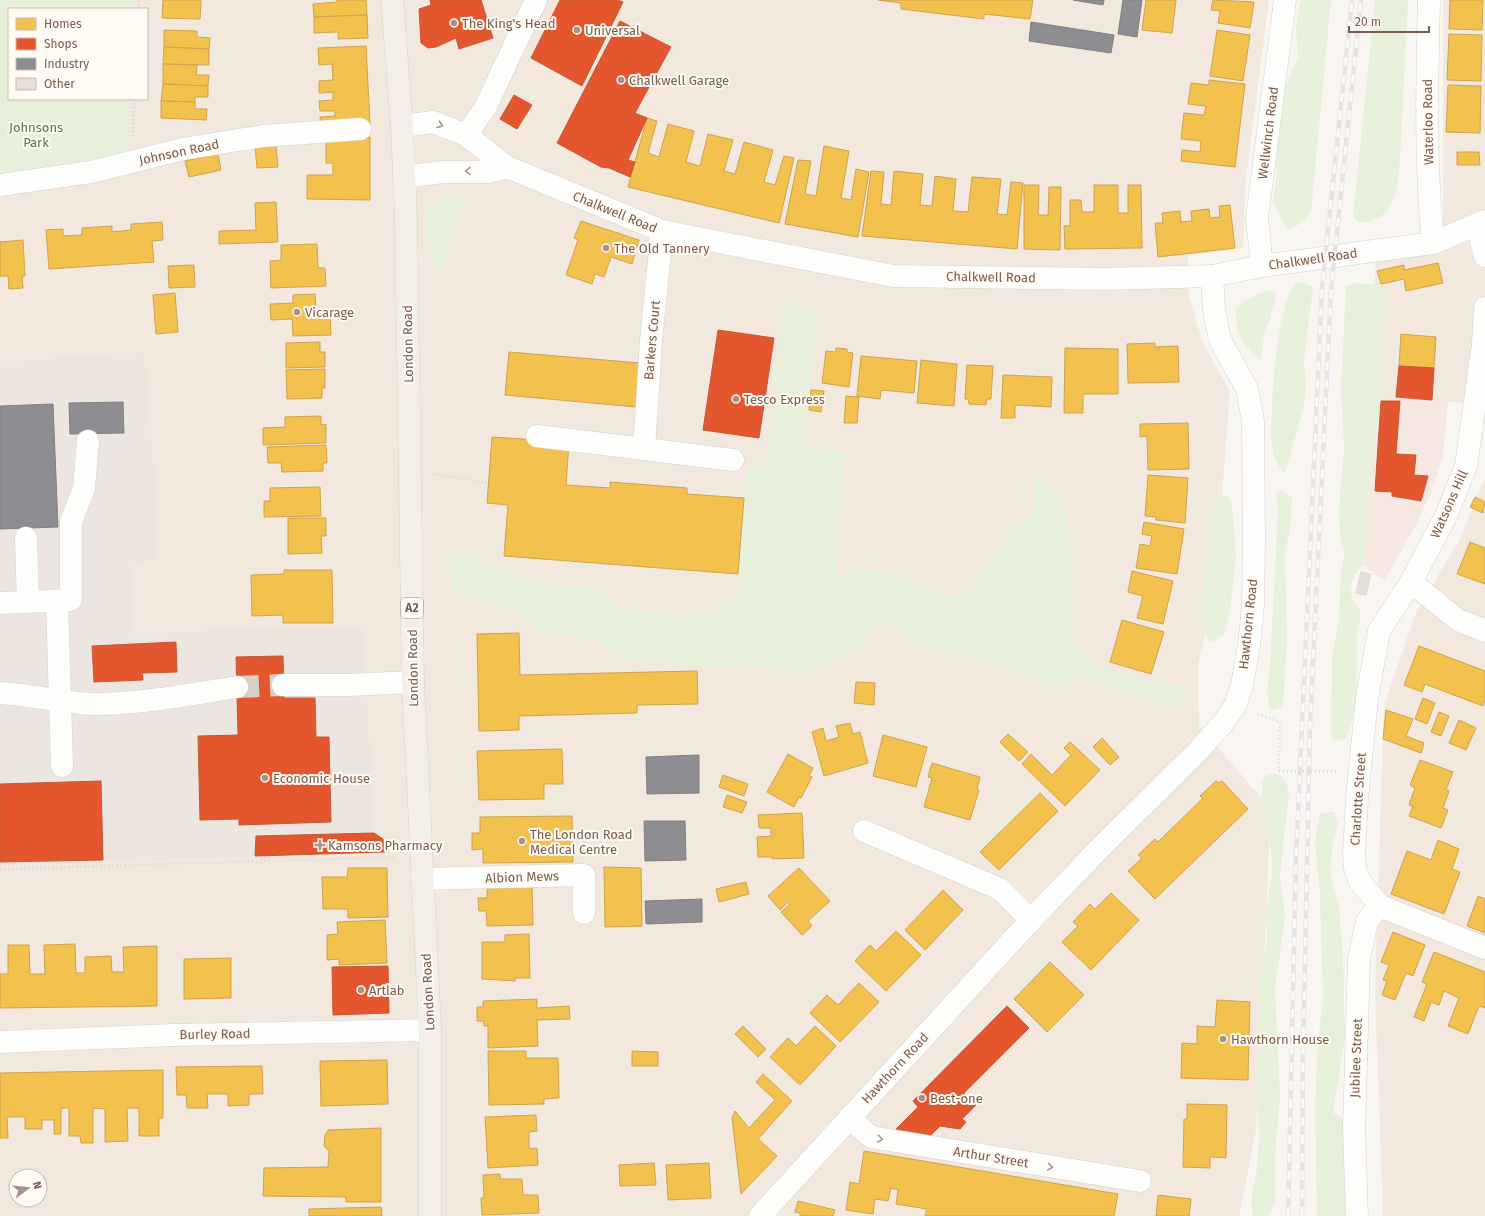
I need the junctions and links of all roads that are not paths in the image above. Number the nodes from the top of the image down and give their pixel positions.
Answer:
1 (392, 0) edge
2 (536, 0) edge
3 (1285, 0) edge
4 (1429, 0) edge
5 (402, 126) junction
6 (360, 129) dead end
7 (466, 135) junction
8 (506, 167) junction
9 (404, 177) junction
10 (0, 185) edge
11 (1481, 222) edge
12 (662, 231) junction
13 (1433, 243) junction
14 (1485, 256) edge
15 (1262, 266) junction
16 (1212, 276) junction
17 (1485, 308) edge
18 (537, 436) dead end
19 (88, 441) dead end
20 (644, 449) junction
21 (733, 460) dead end
22 (26, 538) dead end
23 (1411, 582) junction
24 (57, 601) junction
25 (28, 602) junction
26 (0, 603) edge
27 (1485, 631) edge
28 (412, 682) junction
29 (284, 685) tunnel mouth
30 (237, 687) tunnel mouth
31 (0, 693) edge
32 (61, 702) junction
33 (62, 766) dead end
34 (864, 831) dead end
35 (422, 879) junction
36 (1380, 906) junction
37 (584, 912) dead end
38 (1031, 920) junction
39 (1485, 948) edge
40 (430, 1030) junction
41 (0, 1042) edge
42 (849, 1118) junction
43 (1140, 1181) dead end
44 (430, 1216) edge
45 (760, 1216) edge
46 (1357, 1216) edge

1 - 5 main road, London Road / A2
2 - 7 street
3 - 15 street, Wellwinch Road
4 - 13 street, Waterloo Road
5 -> 7 street, Chalkwell Road
5 - 9 main road, London Road / A2
6 - 10 street, Johnson Road
7 - 8 street, Chalkwell Road
8 -> 9 street
8 - 12 street, Chalkwell Road
9 - 28 main road, London Road / A2
11 - 13 street, Chalkwell Road
11 - 14 street
12 - 16 street, Chalkwell Road
12 - 20 street, Barkers Court
13 - 15 street, Chalkwell Road
15 - 16 street, Chalkwell Road
16 - 38 street, Hawthorn Road
17 - 23 street, Watsons Hill
18 - 20 street
19 - 24 street
20 - 21 street
22 - 25 street
23 - 27 street
23 - 36 street, Charlotte Street
24 - 25 street
24 - 32 street
25 - 26 street
28 - 29 street
28 - 35 main road, London Road / A2
30 - 32 street
31 - 32 street
32 - 33 street
34 - 38 street
35 - 37 street, Albion Mews
35 - 40 main road, London Road / A2
36 - 39 street, Charlotte Street
36 - 46 street, Jubilee Street
38 - 42 street, Hawthorn Road
40 - 41 street, Burley Road
40 - 44 main road, London Road / A2
42 -> 43 street, Arthur Street
42 - 45 street, Hawthorn Road

